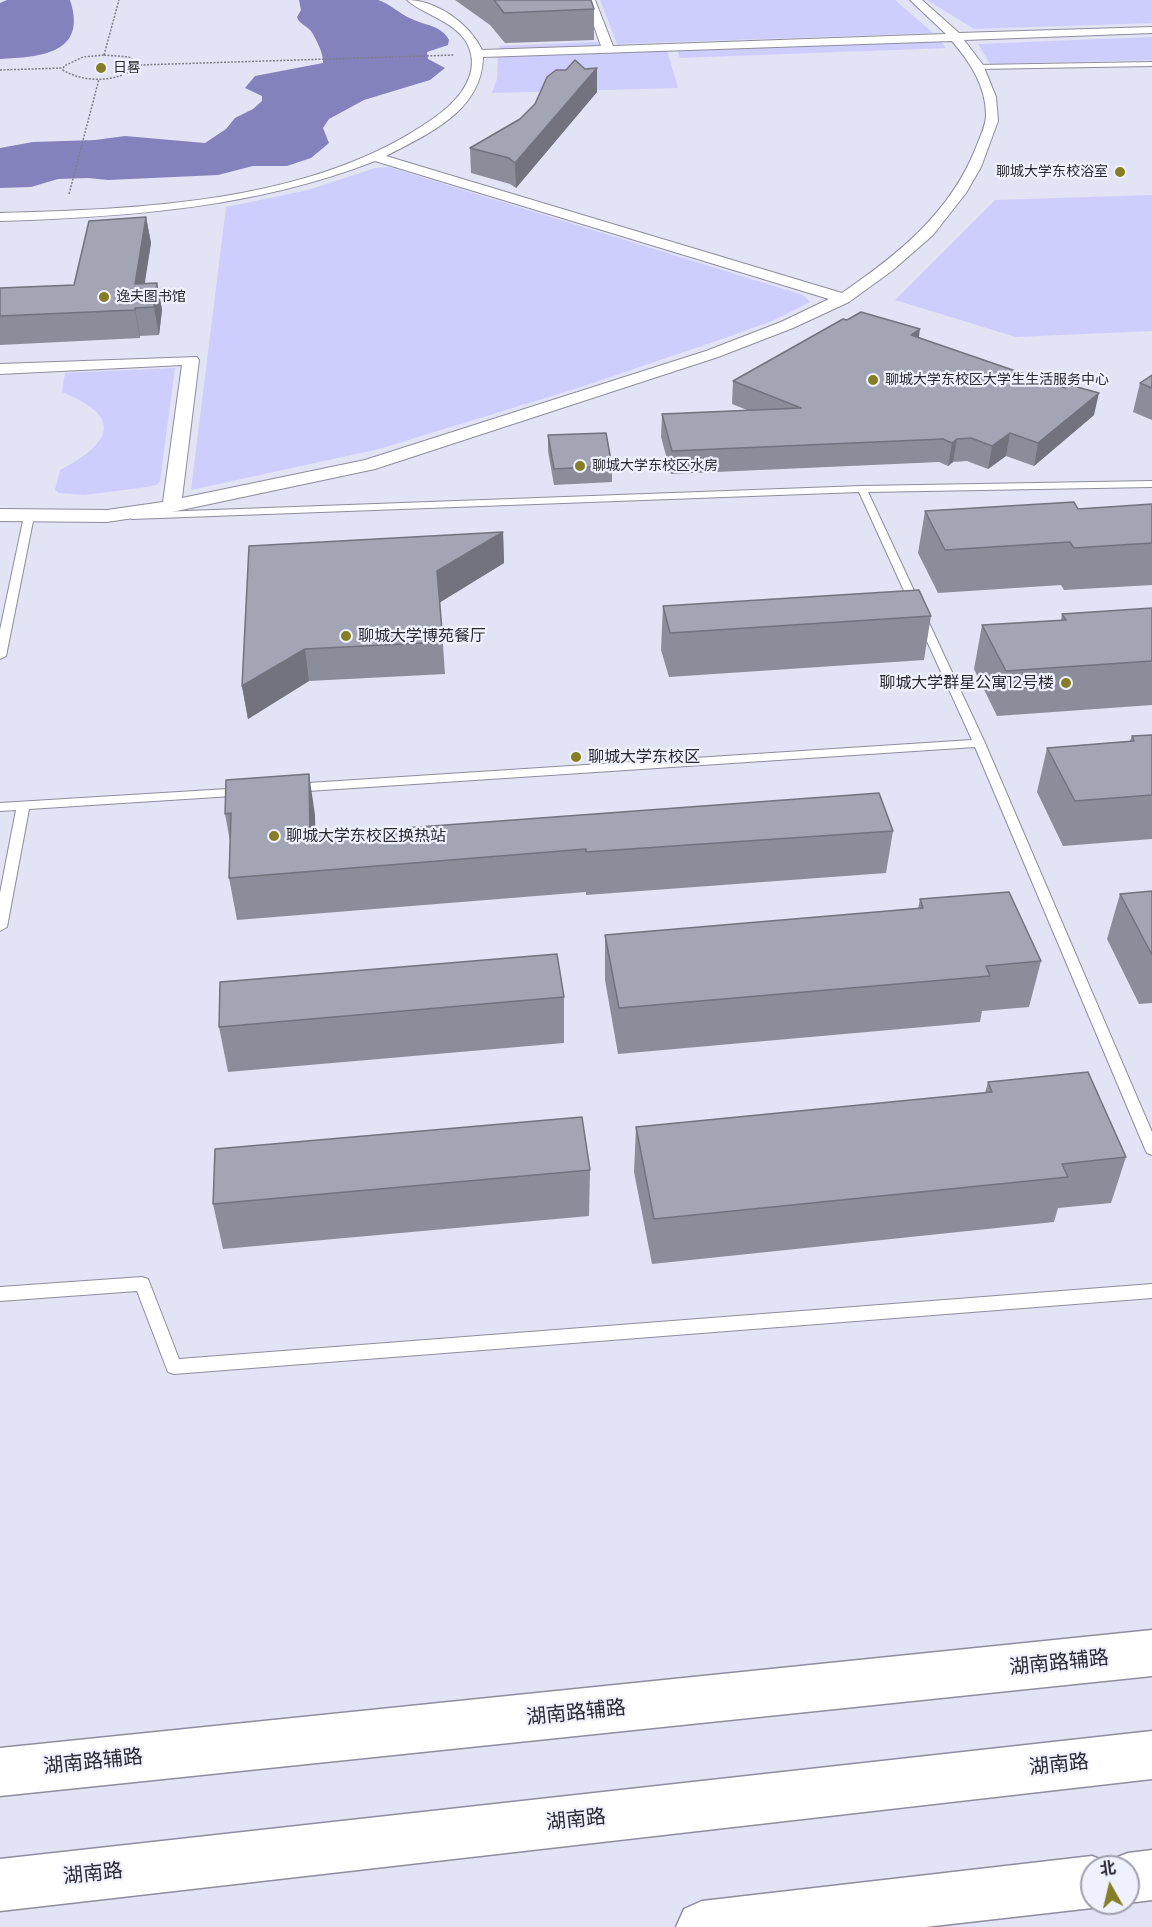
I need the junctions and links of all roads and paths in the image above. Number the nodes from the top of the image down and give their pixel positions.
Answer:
1 (119, 0) edge
2 (412, 0) edge
3 (590, 0) edge
4 (915, 0) edge
5 (1152, 30) edge
6 (955, 37) junction
7 (608, 49) junction
8 (478, 54) junction
9 (104, 55) junction
10 (433, 55) dead end
11 (1152, 64) edge
12 (140, 65) junction
13 (978, 67) junction
14 (63, 68) junction
15 (0, 70) edge
16 (99, 79) junction
17 (375, 157) junction
18 (72, 181) dead end
19 (0, 217) edge
20 (843, 299) junction
21 (0, 369) edge
22 (1152, 484) edge
23 (862, 489) junction
24 (217, 496) junction
25 (172, 506) junction
26 (217, 514) junction
27 (0, 515) edge
28 (29, 516) junction
29 (107, 516) junction
30 (0, 656) edge
31 (979, 742) junction
32 (286, 789) edge
33 (262, 790) edge
34 (22, 806) junction
35 (0, 807) edge
36 (0, 927) edge
37 (1152, 1149) edge
38 (1152, 1291) edge
39 (0, 1294) edge
40 (1152, 1653) edge
41 (1152, 1755) edge
42 (0, 1772) edge
43 (1080, 1883) edge
44 (0, 1885) edge
45 (702, 1927) edge

1 - 9 path
2 - 8 street
3 - 7 street
4 - 6 street
5 - 6 street
6 - 7 street
6 - 13 street
7 - 8 street
8 - 17 street
9 - 12 path
9 - 14 path
10 - 12 path
11 - 13 lane
12 - 16 path
13 - 20 street
14 - 15 path
14 - 16 path
16 - 18 path
17 - 19 street
17 - 20 street
20 - 24 street
21 - 25 street
22 - 23 lane
23 - 26 lane
23 - 31 lane
24 - 25 street
24 - 26 lane
25 - 29 street
26 - 29 lane
27 - 28 street
28 - 29 street
28 - 30 lane
31 - 32 lane
31 - 37 lane
33 - 34 lane
34 - 35 lane
34 - 36 lane
38 - 39 lane
40 - 42 main road, 湖南路辅路
41 - 44 main road, 湖南路
43 - 45 main road

